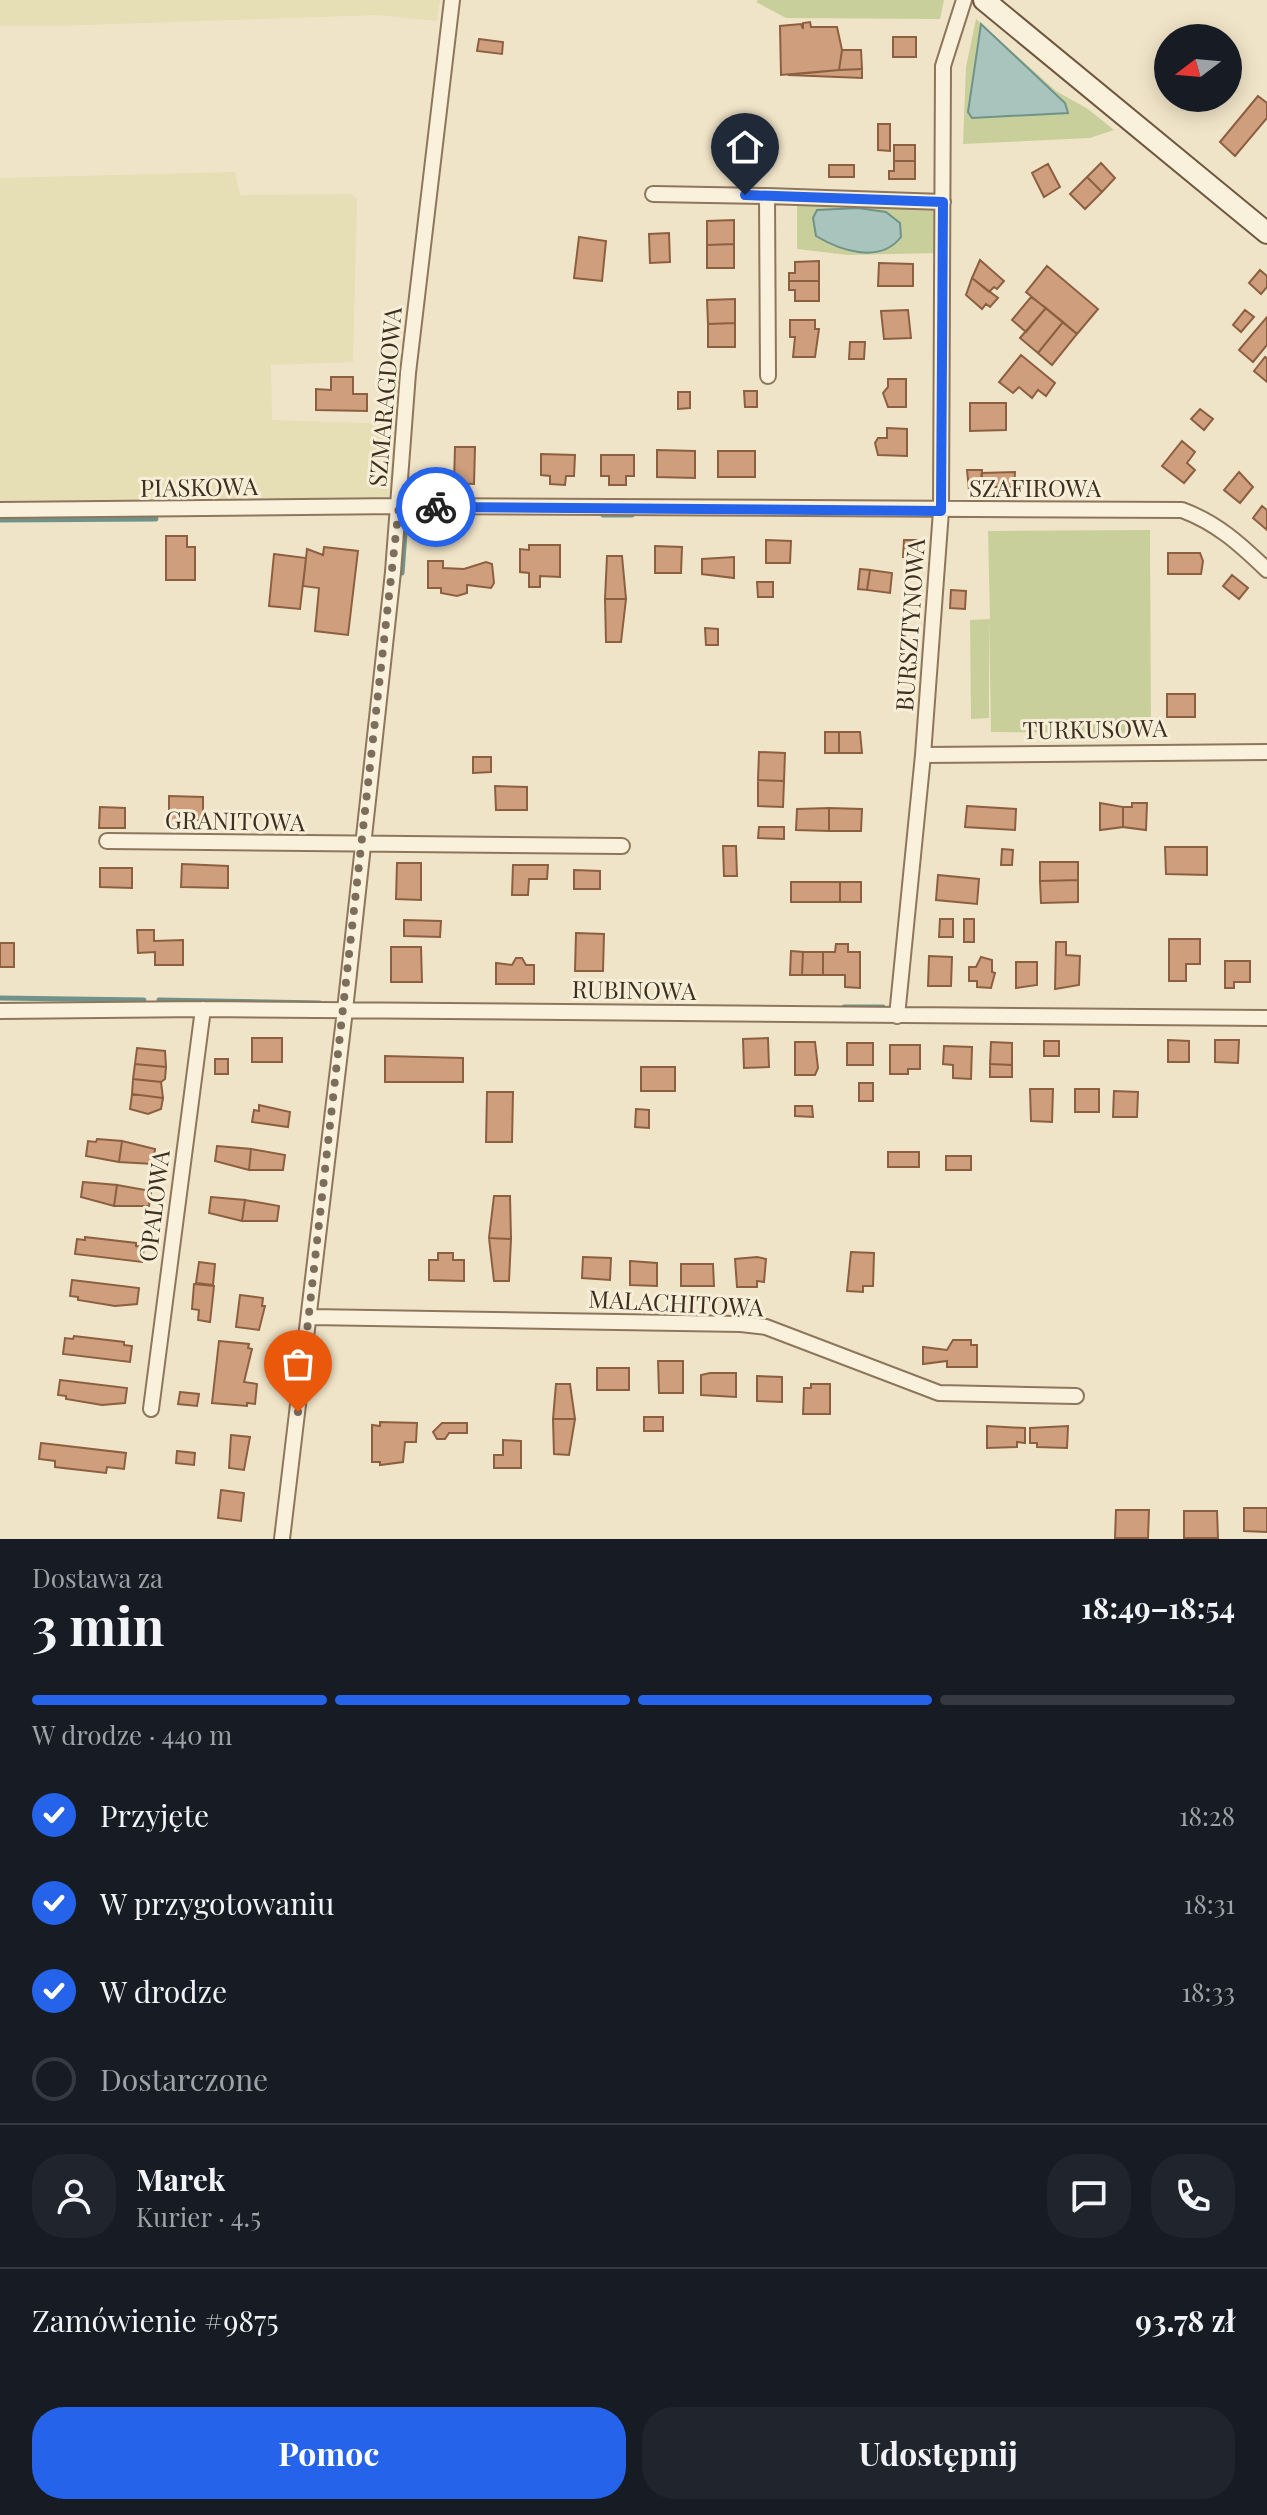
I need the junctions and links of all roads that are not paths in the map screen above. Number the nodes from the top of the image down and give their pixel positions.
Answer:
1 (452, 0) edge
2 (964, 0) edge
3 (984, 0) edge
4 (653, 194) dead end
5 (767, 196) junction
6 (943, 202) junction
7 (1267, 233) edge
8 (768, 376) dead end
9 (399, 506) junction
10 (0, 510) edge
11 (941, 511) junction
12 (1267, 570) edge
13 (1267, 752) edge
14 (923, 755) junction
15 (107, 841) dead end
16 (363, 846) junction
17 (622, 846) dead end
18 (203, 1009) junction
19 (345, 1010) junction
20 (0, 1011) edge
21 (897, 1016) junction
22 (1267, 1018) edge
23 (310, 1317) junction
24 (1076, 1396) dead end
25 (151, 1409) dead end
26 (282, 1539) edge

1 - 9 street, SZMARAGDOWA
2 - 6 street, BURSZTYNOWA
3 - 7 main road
4 - 5 street
5 - 6 street
5 - 8 street
6 - 11 street, BURSZTYNOWA
9 - 10 street, PIASKOWA
9 - 11 street, SZAFIROWA
9 - 16 street, SZMARAGDOWA
11 - 12 street, SZAFIROWA
11 - 14 street, BURSZTYNOWA
13 - 14 street, TURKUSOWA
14 - 21 street, BURSZTYNOWA
15 - 16 street, GRANITOWA
16 - 17 street
16 - 19 street, SZMARAGDOWA
18 - 19 street, RUBINOWA
18 - 20 street, RUBINOWA
18 - 25 street, OPALOWA
19 - 21 street, RUBINOWA
19 - 23 street, SZMARAGDOWA
21 - 22 street, RUBINOWA
23 - 24 street, MALACHITOWA
23 - 26 street, SZMARAGDOWA

